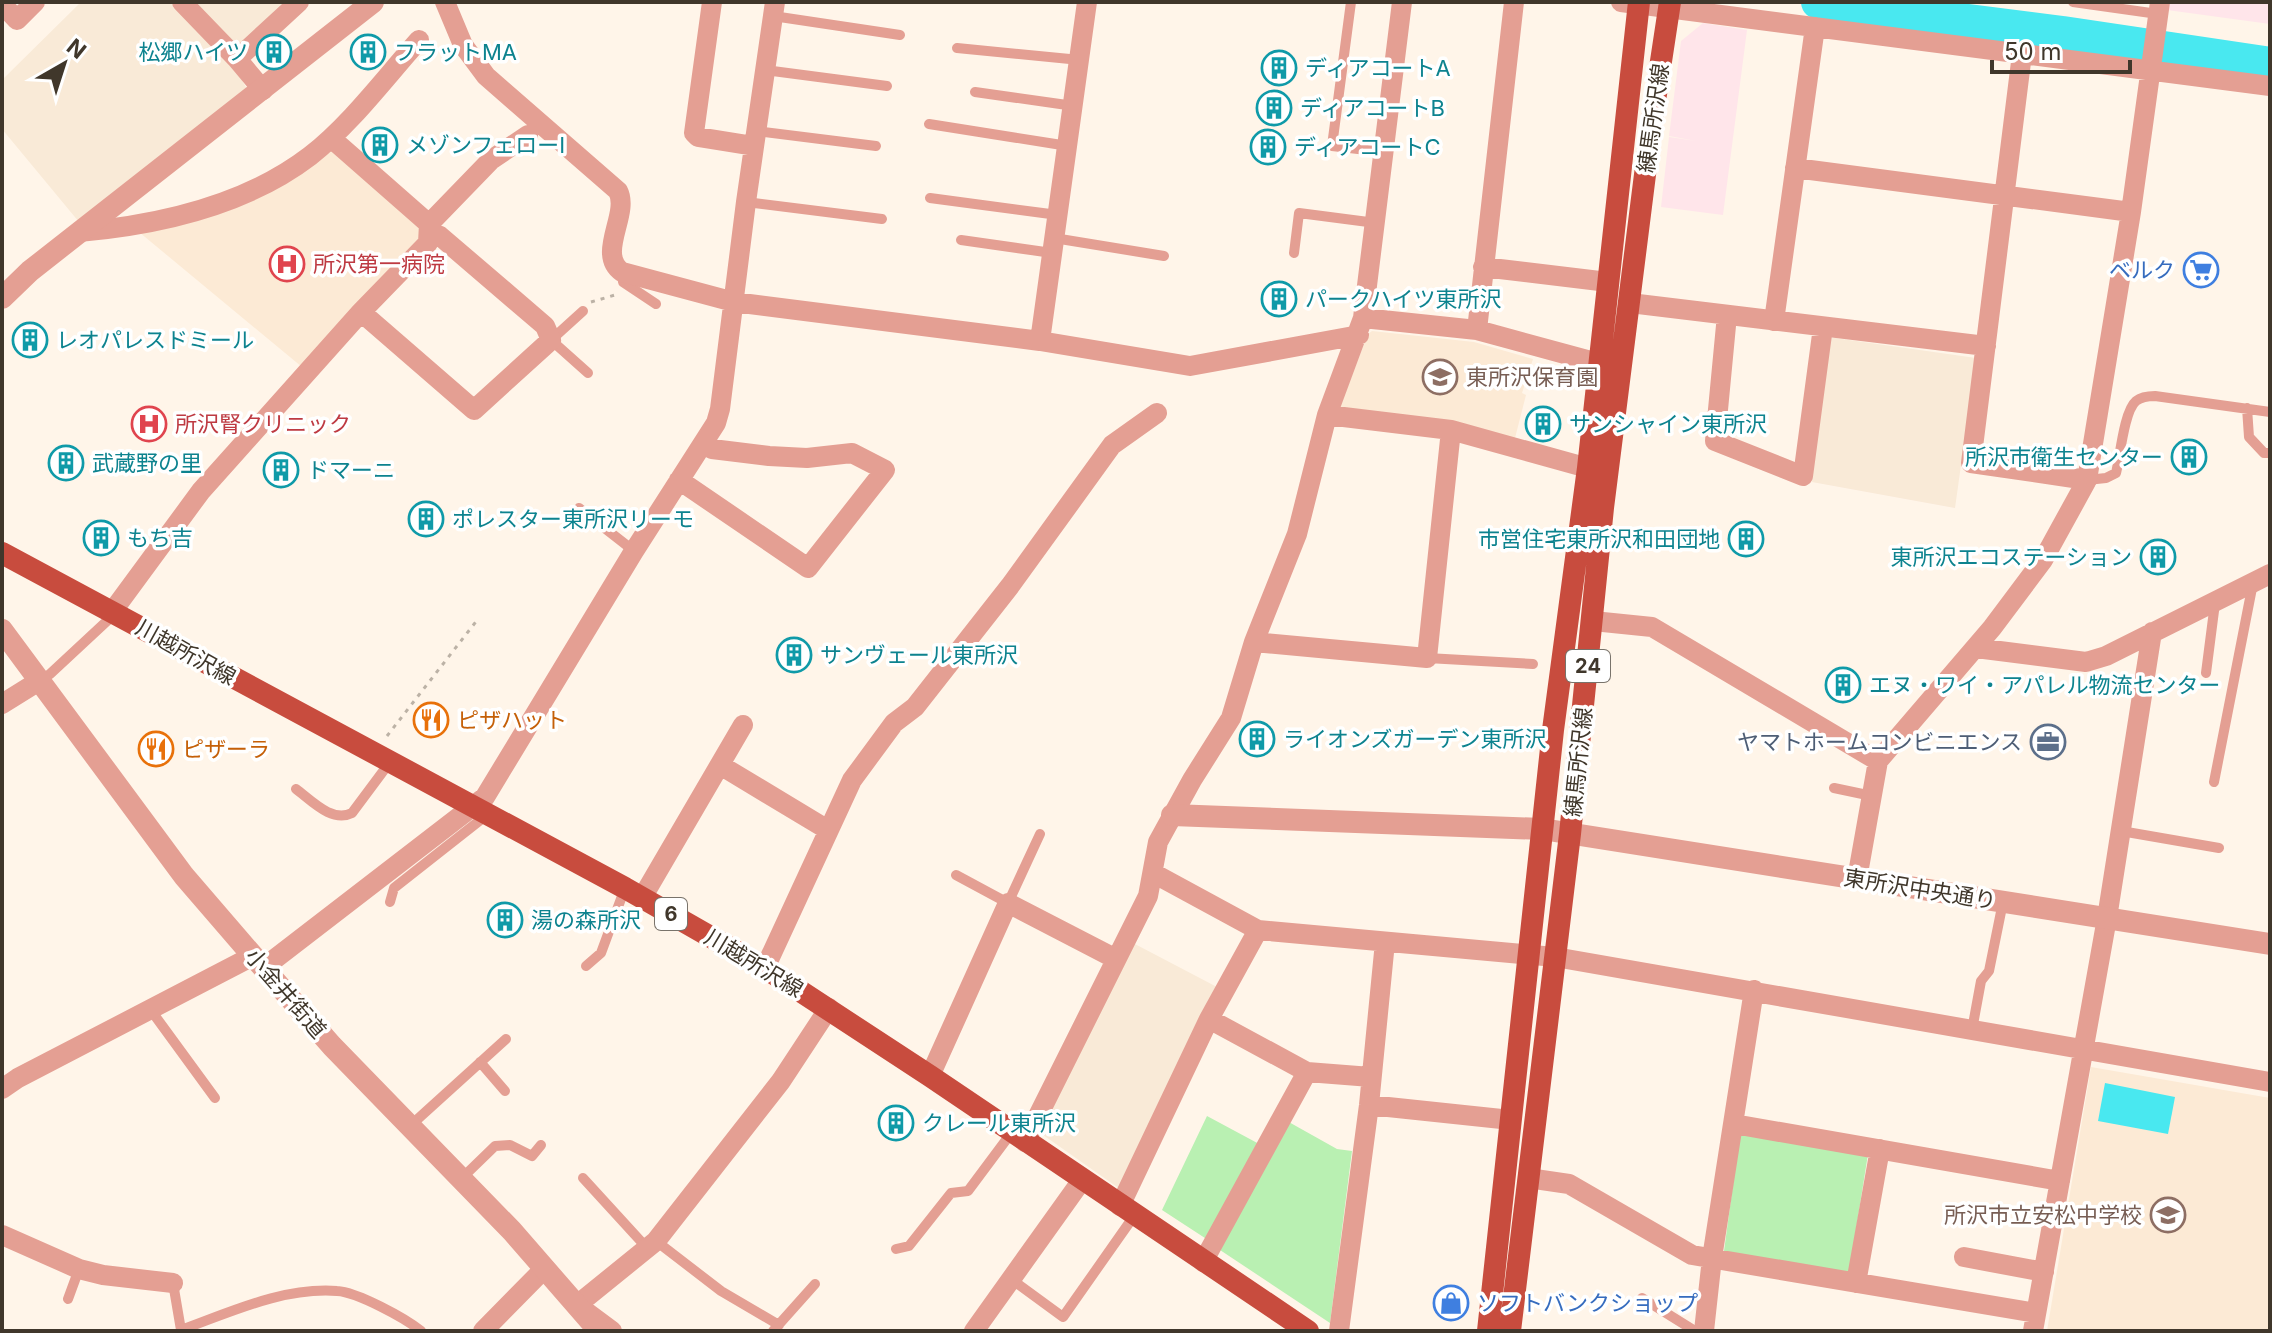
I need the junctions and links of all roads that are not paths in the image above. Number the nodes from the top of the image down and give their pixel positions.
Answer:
1 (35, 2) edge
2 (182, 2) edge
3 (299, 2) edge
4 (373, 2) edge
5 (445, 2) edge
6 (712, 2) edge
7 (1087, 2) edge
8 (1351, 2) edge
9 (1402, 2) edge
10 (1514, 2) edge
11 (2073, 2) edge
12 (1633, 3) edge
13 (2, 4) edge
14 (1670, 5) edge
15 (774, 9) edge
16 (2159, 12) edge
17 (1815, 27) junction
18 (900, 35) dead end
19 (419, 40) dead end
20 (957, 48) dead end
21 (2022, 54) junction
22 (237, 59) junction
23 (1080, 60) junction
24 (2151, 65) junction
25 (765, 70) junction
26 (887, 86) dead end
27 (2270, 86) edge
28 (263, 90) junction
29 (975, 92) dead end
30 (1074, 106) junction
31 (929, 124) dead end
32 (528, 135) dead end
33 (331, 138) junction
34 (755, 138) junction
35 (876, 146) dead end
36 (1068, 146) junction
37 (1384, 152) junction
38 (1795, 168) junction
39 (2005, 196) junction
40 (930, 198) dead end
41 (746, 202) junction
42 (2131, 212) junction
43 (1058, 215) junction
44 (882, 219) dead end
45 (1376, 223) junction
46 (429, 228) junction
47 (79, 232) junction
48 (961, 240) dead end
49 (1053, 245) junction
50 (1294, 253) dead end
51 (1164, 256) dead end
52 (1483, 267) junction
53 (627, 280) junction
54 (1608, 282) junction
55 (2, 298) edge
56 (734, 302) junction
57 (1630, 303) junction
58 (656, 304) dead end
59 (587, 306) road end
60 (361, 312) junction
61 (1727, 315) junction
62 (1774, 321) junction
63 (1361, 326) junction
64 (1823, 327) junction
65 (1477, 330) junction
66 (551, 340) junction
67 (1040, 341) junction
68 (1986, 346) junction
69 (1598, 363) junction
70 (588, 373) dead end
71 (2247, 408) junction
72 (2270, 412) edge
73 (1157, 413) dead end
74 (1327, 415) junction
75 (1451, 430) junction
76 (703, 444) junction
77 (2270, 453) edge
78 (1588, 468) junction
79 (679, 480) junction
80 (2087, 480) junction
81 (579, 508) dead end
82 (634, 551) junction
83 (2, 553) edge
84 (2266, 576) edge
85 (2215, 600) junction
86 (112, 612) junction
87 (1593, 621) junction
88 (2, 630) edge
89 (2152, 632) junction
90 (1254, 642) junction
91 (1976, 648) junction
92 (1427, 658) junction
93 (1533, 664) dead end
94 (2206, 673) dead end
95 (39, 681) junction
96 (2, 704) edge
97 (743, 725) dead end
98 (381, 758) junction
99 (1878, 761) junction
100 (720, 765) junction
101 (2214, 782) dead end
102 (1834, 788) dead end
103 (296, 789) dead end
104 (1872, 796) junction
105 (481, 810) junction
106 (1172, 815) junction
107 (1542, 829) junction
108 (828, 830) junction
109 (2121, 831) junction
110 (1040, 834) dead end
111 (1570, 834) junction
112 (2219, 848) dead end
113 (1153, 873) junction
114 (956, 875) dead end
115 (1857, 879) junction
116 (633, 893) junction
117 (390, 902) dead end
118 (2003, 902) junction
119 (1008, 903) junction
120 (2107, 918) junction
121 (1258, 930) junction
122 (1385, 942) junction
123 (2270, 944) edge
124 (1530, 953) junction
125 (1555, 957) junction
126 (1116, 959) junction
127 (258, 962) junction
128 (586, 966) dead end
129 (765, 968) junction
130 (1754, 990) junction
131 (829, 1008) junction
132 (150, 1009) junction
133 (1209, 1019) junction
134 (1972, 1030) junction
135 (506, 1039) dead end
136 (2083, 1050) junction
137 (480, 1062) junction
138 (1307, 1072) junction
139 (930, 1076) junction
140 (1371, 1077) junction
141 (2270, 1082) edge
142 (2, 1089) edge
143 (505, 1091) dead end
144 (215, 1098) dead end
145 (1369, 1105) junction
146 (1511, 1120) junction
147 (1734, 1124) junction
148 (410, 1126) junction
149 (1018, 1137) junction
150 (541, 1145) dead end
151 (1880, 1149) junction
152 (583, 1178) dead end
153 (1528, 1178) junction
154 (461, 1179) junction
155 (1082, 1180) junction
156 (2060, 1181) junction
157 (1127, 1211) junction
158 (2, 1235) edge
159 (652, 1245) junction
160 (896, 1249) dead end
161 (1964, 1257) dead end
162 (1712, 1258) junction
163 (1203, 1262) junction
164 (545, 1268) junction
165 (79, 1269) junction
166 (2044, 1272) junction
167 (1011, 1279) junction
168 (173, 1283) joint
169 (1856, 1283) junction
170 (815, 1284) dead end
171 (1642, 1298) dead end
172 (68, 1299) dead end
173 (577, 1305) junction
174 (2035, 1322) edge
175 (776, 1328) edge
176 (421, 1331) edge
177 (483, 1331) edge
178 (599, 1331) edge
179 (612, 1331) edge
180 (974, 1331) edge
181 (1308, 1331) edge
182 (1339, 1331) edge
183 (1488, 1331) edge
184 (1510, 1331) edge
185 (1695, 1331) edge
186 (1704, 1331) edge

1 - 13 street
2 - 22 street
3 - 22 street
4 - 28 street
5 - 53 street
6 - 34 street
7 - 23 street
8 - 37 lane
9 - 37 street
10 - 52 street
11 - 16 lane
12 - 14 street
12 - 54 main road, 練馬所沢線 / 24
14 - 17 street
14 - 57 main road, 練馬所沢線 / 24
15 - 18 lane
15 - 25 street
16 - 24 street
17 - 21 street
17 - 38 street
19 - 33 street
20 - 23 lane
21 - 24 street
21 - 39 street
22 - 28 street
23 - 30 street
24 - 27 street
24 - 42 street
25 - 26 lane
25 - 34 street
28 - 47 street
29 - 30 lane
30 - 36 street
31 - 36 lane
32 - 46 street
33 - 46 street
33 - 47 street
34 - 35 lane
34 - 41 street
36 - 43 street
37 - 45 street
38 - 39 street
38 - 62 street
39 - 42 street
39 - 68 street
40 - 43 lane
41 - 44 lane
41 - 56 street
42 - 80 street
43 - 49 street
45 - 50 lane
45 - 63 street
46 - 60 street
46 - 66 street
47 - 55 street
48 - 49 lane
49 - 51 lane
49 - 67 street
52 - 54 street
52 - 65 street
53 - 56 street
53 - 58 lane
54 - 69 main road, 練馬所沢線 / 24
56 - 67 street
56 - 76 street
57 - 61 street
57 - 87 main road, 練馬所沢線 / 24
59 - 66 lane
60 - 66 street
60 - 86 street
61 - 62 street
61 - 64 street
62 - 64 street
63 - 65 street
63 - 67 street
63 - 74 street
64 - 68 street
65 - 69 street
66 - 70 lane
68 - 80 street
69 - 78 main road, 練馬所沢線 / 24
71 - 72 lane
71 - 77 lane
71 - 80 lane
73 - 108 street
74 - 75 street
74 - 90 street
75 - 78 street
75 - 92 street
76 - 79 street
76 - 79 street
78 - 107 main road, 練馬所沢線 / 24
79 - 82 street
80 - 91 street
81 - 82 lane
82 - 105 street
83 - 86 main road, 川越所沢線 / 6
84 - 85 street
84 - 101 lane
85 - 89 street
85 - 94 lane
86 - 95 lane
86 - 98 main road, 川越所沢線 / 6
87 - 99 street
87 - 111 main road, 練馬所沢線 / 24
88 - 95 street, 小金井街道
89 - 91 street
89 - 109 street
90 - 92 street
90 - 106 street
91 - 99 street
92 - 93 lane
95 - 96 street
95 - 127 street, 小金井街道
97 - 100 street
98 - 103 lane
98 - 105 main road, 川越所沢線 / 6
99 - 104 street
100 - 108 street
100 - 116 street
102 - 104 lane
104 - 115 street
105 - 116 main road, 川越所沢線 / 6
105 - 117 lane
105 - 127 street
106 - 107 street, 東所沢中央通り
106 - 113 street
107 - 111 street, 東所沢中央通り
107 - 124 main road, 練馬所沢線 / 24
108 - 129 street
109 - 112 lane
109 - 120 street
110 - 119 lane
111 - 115 street, 東所沢中央通り
111 - 125 main road, 練馬所沢線 / 24
113 - 121 street
113 - 126 street
114 - 119 lane
115 - 118 street, 東所沢中央通り
116 - 128 lane
116 - 129 main road, 川越所沢線 / 6
118 - 120 street, 東所沢中央通り
118 - 134 lane
119 - 126 street
119 - 139 street
120 - 123 street, 東所沢中央通り
120 - 136 street
121 - 122 street
121 - 133 street
122 - 124 street
122 - 140 street
124 - 125 street
124 - 146 main road, 練馬所沢線 / 24
125 - 130 street
125 - 153 main road, 練馬所沢線 / 24
126 - 149 street
127 - 132 street
127 - 148 street, 小金井街道
129 - 131 main road, 川越所沢線 / 6
130 - 134 street
130 - 147 street
131 - 139 main road, 川越所沢線 / 6
131 - 159 street
132 - 142 street
132 - 144 lane
133 - 138 street
133 - 157 street
134 - 136 street
135 - 137 lane
136 - 141 street
136 - 156 street
137 - 143 lane
137 - 148 lane
138 - 140 street
138 - 163 street
139 - 149 main road, 川越所沢線 / 6
140 - 145 street
145 - 146 street
145 - 182 street
146 - 183 main road, 練馬所沢線 / 24
147 - 151 street
147 - 162 street
148 - 154 street, 小金井街道
149 - 155 main road, 川越所沢線 / 6
149 - 160 lane
150 - 154 lane
151 - 156 street
151 - 169 street
152 - 159 lane
153 - 162 street
153 - 184 main road, 練馬所沢線 / 24
154 - 164 street, 小金井街道
155 - 157 main road, 川越所沢線 / 6
155 - 167 street
156 - 166 street
157 - 163 main road, 川越所沢線 / 6
157 - 167 lane
158 - 165 street
159 - 173 street
159 - 175 lane
161 - 166 street
162 - 169 street
162 - 186 street
163 - 181 main road, 川越所沢線 / 6
164 - 173 street, 小金井街道
164 - 177 street
165 - 168 street
165 - 172 lane
166 - 174 street
167 - 180 street
168 - 176 lane
169 - 174 street
170 - 175 lane
171 - 185 lane
173 - 178 street, 小金井街道
173 - 179 street

